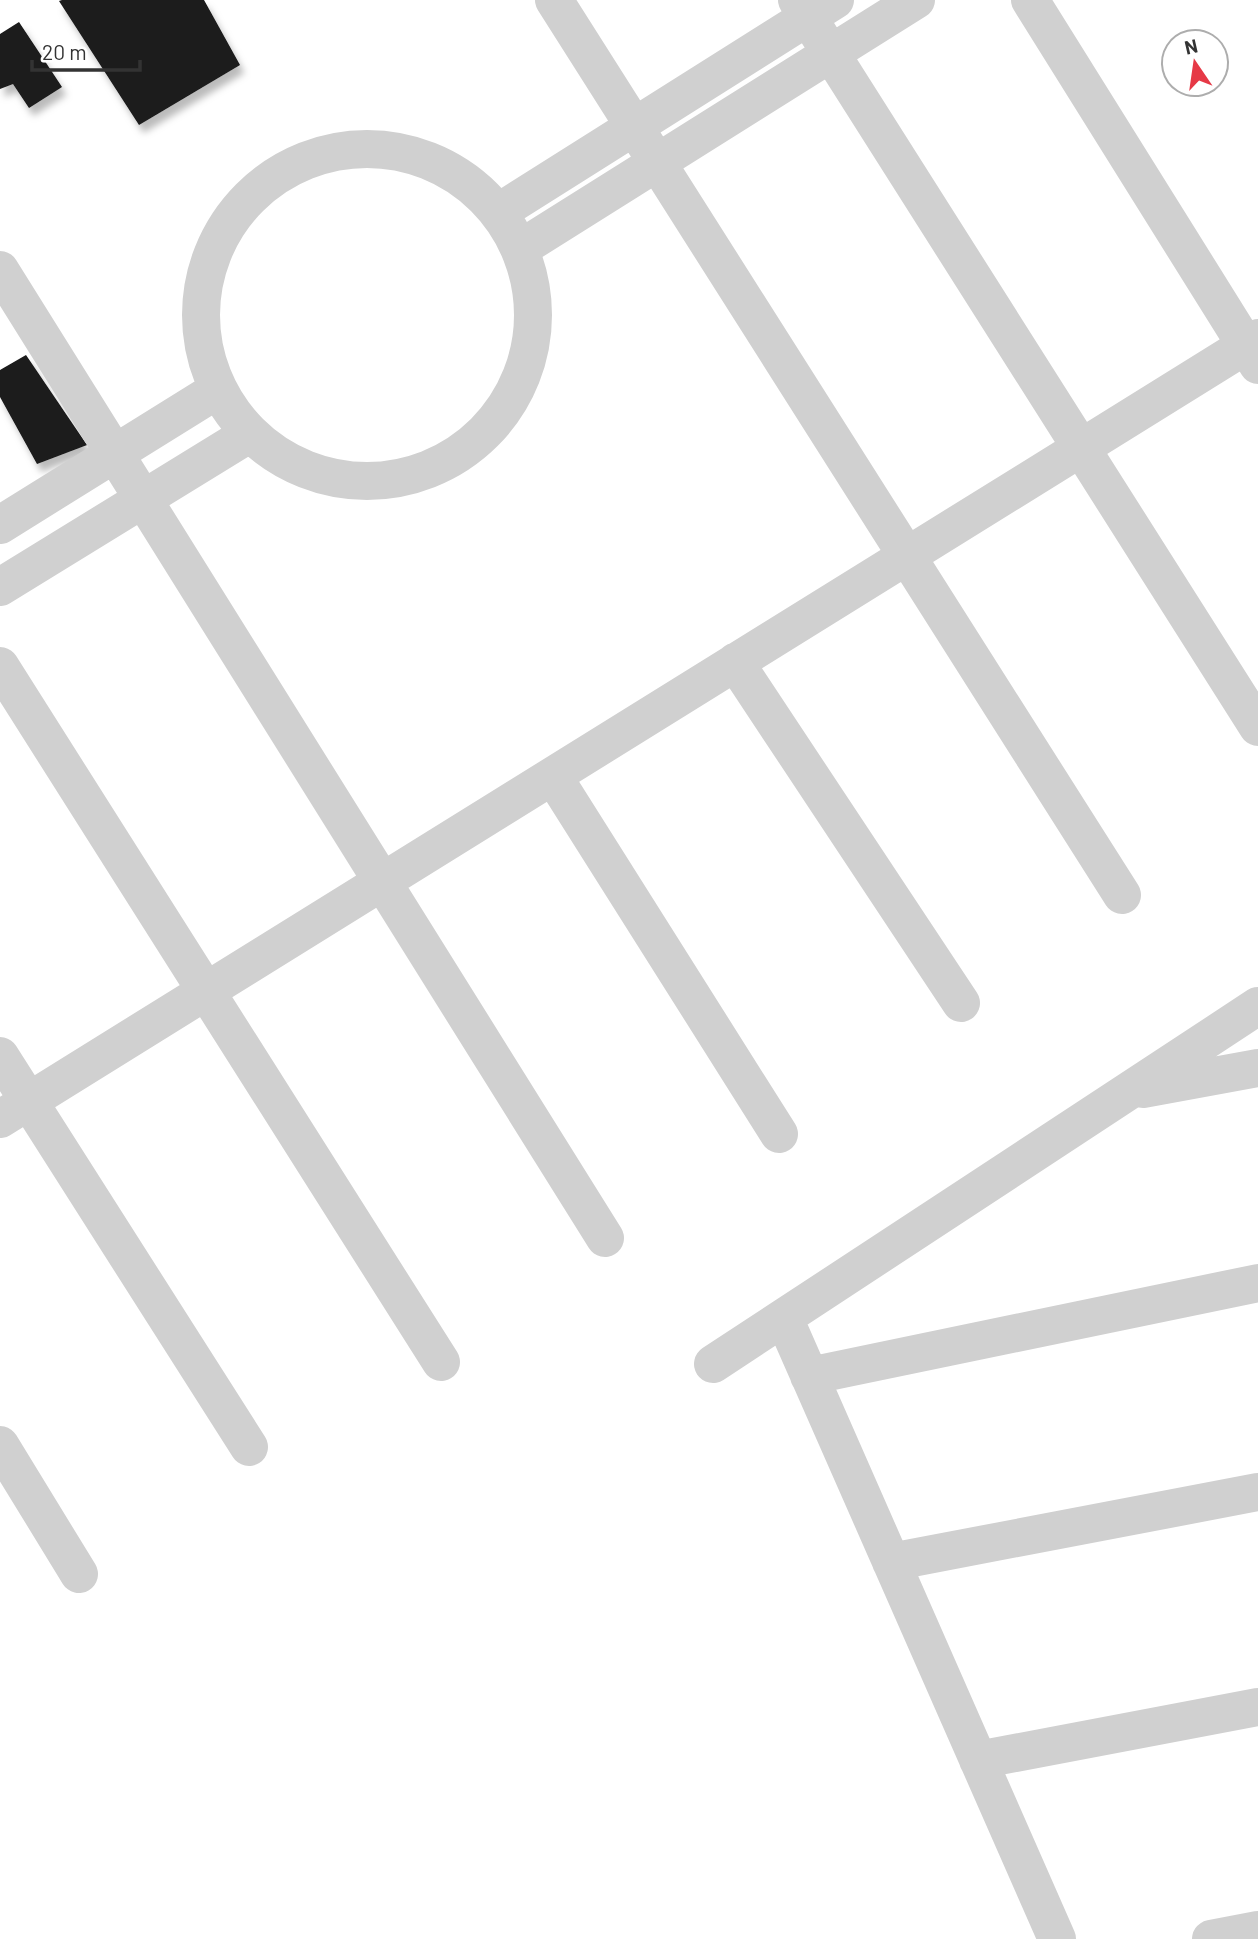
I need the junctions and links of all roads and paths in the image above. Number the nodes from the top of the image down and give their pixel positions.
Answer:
1 (554, 0) edge
2 (916, 0) edge
3 (1030, 0) edge
4 (813, 6) edge
5 (831, 54) junction
6 (634, 127) junction
7 (657, 163) junction
8 (499, 212) junction
9 (521, 248) junction
10 (0, 271) edge
11 (1254, 349) edge
12 (217, 390) junction
13 (249, 434) junction
14 (1081, 448) junction
15 (115, 454) junction
16 (143, 499) junction
17 (0, 525) edge
18 (906, 556) junction
19 (0, 587) edge
20 (736, 662) junction
21 (0, 666) edge
22 (1258, 727) edge
23 (553, 776) junction
24 (384, 883) junction
25 (1122, 895) dead end
26 (205, 991) junction
27 (961, 1003) dead end
28 (1258, 1006) edge
29 (0, 1056) edge
30 (1258, 1068) edge
31 (1127, 1092) junction
32 (14, 1110) edge
33 (779, 1134) dead end
34 (605, 1238) dead end
35 (1258, 1283) edge
36 (784, 1318) junction
37 (441, 1363) dead end
38 (713, 1364) dead end
39 (809, 1376) junction
40 (0, 1446) edge
41 (249, 1447) dead end
42 (1258, 1492) edge
43 (891, 1562) junction
44 (79, 1574) dead end
45 (1258, 1707) edge
46 (978, 1760) junction
47 (1258, 1930) edge
48 (1057, 1939) edge
49 (1211, 1939) edge

1 - 6 street
2 - 5 street
3 - 11 street
4 - 5 street
4 - 6 street
5 - 7 street
5 - 14 street
6 - 7 street
6 - 8 street
7 - 9 street
7 - 18 street
8 - 9 street
8 - 12 street
9 - 13 street
10 - 15 street
11 - 14 street
12 - 13 street
12 - 15 street
13 - 16 street
14 - 18 street
14 - 22 street
15 - 16 street
15 - 17 street
16 - 19 street
16 - 24 street
18 - 20 street
18 - 25 street
20 - 23 street
20 - 27 street
21 - 26 street
23 - 24 street
23 - 33 street
24 - 26 street
24 - 34 street
26 - 32 street
26 - 37 street
28 - 31 street
29 - 32 street
30 - 31 street
31 - 36 street
32 - 41 street
35 - 39 street
36 - 38 street
36 - 39 street
39 - 43 street
40 - 44 street
42 - 43 street
43 - 46 street
45 - 46 street
46 - 48 street
47 - 49 street

